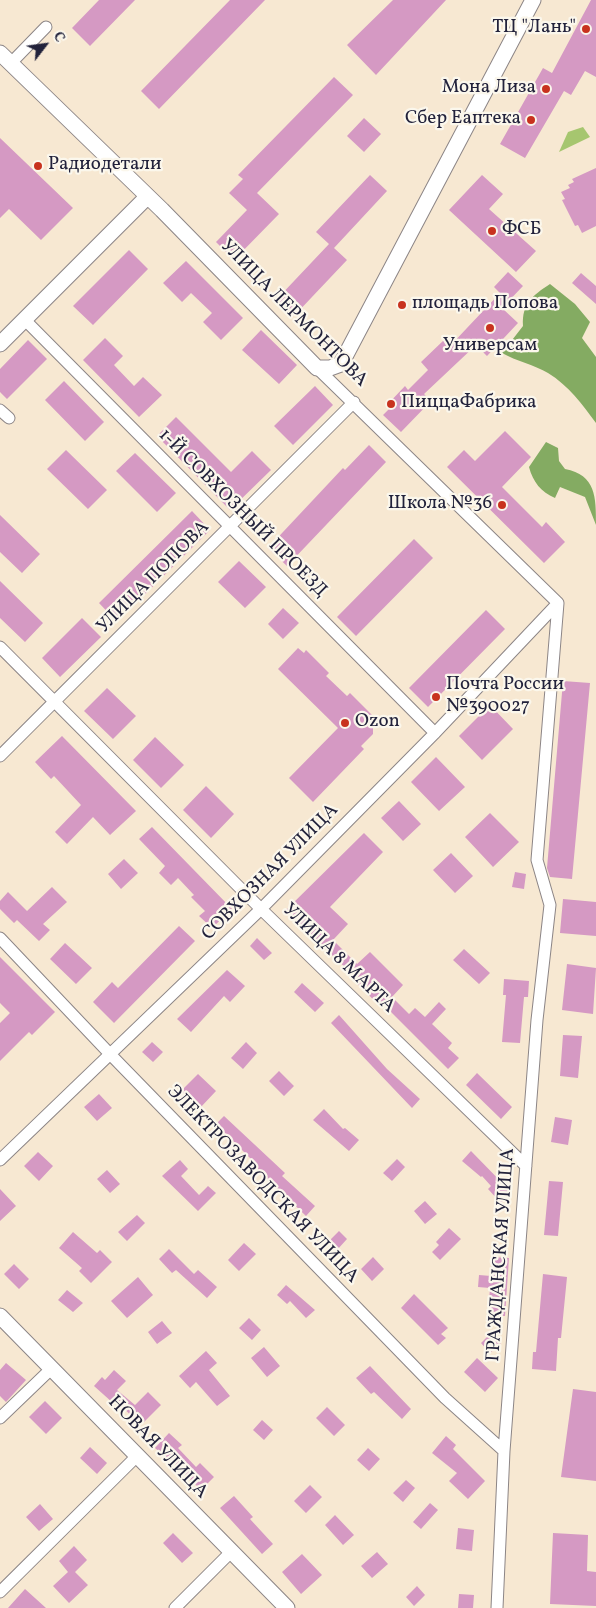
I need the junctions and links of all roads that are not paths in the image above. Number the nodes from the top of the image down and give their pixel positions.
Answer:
1 (533, 0) edge
2 (46, 27) dead end
3 (5, 58) edge
4 (147, 197) junction
5 (24, 319) junction
6 (0, 344) edge
7 (317, 368) junction
8 (354, 402) junction
9 (0, 410) edge
10 (9, 418) dead end
11 (230, 527) junction
12 (558, 603) junction
13 (0, 647) edge
14 (56, 702) junction
15 (435, 733) junction
16 (0, 756) edge
17 (261, 909) junction
18 (0, 938) edge
19 (109, 1053) junction
20 (0, 1160) edge
21 (526, 1166) junction
22 (0, 1316) edge
23 (52, 1369) junction
24 (0, 1418) edge
25 (504, 1451) junction
26 (138, 1455) junction
27 (230, 1553) junction
28 (0, 1592) edge
29 (175, 1608) edge
30 (286, 1608) edge
31 (496, 1608) edge

1 - 7 street
2 - 3 street
3 - 4 street, УЛИЦА ЛЕРМОНТОВА
4 - 5 street
4 - 7 street, УЛИЦА ЛЕРМОНТОВА
5 - 6 street
5 - 11 street, 1-Й СОВХОЗНЫЙ ПРОЕЗД
7 - 8 street, УЛИЦА ЛЕРМОНТОВА
8 - 11 street, УЛИЦА ПОПОВА
8 - 12 street, УЛИЦА ЛЕРМОНТОВА
9 - 10 street
11 - 14 street, УЛИЦА ПОПОВА
11 - 15 street, 1-Й СОВХОЗНЫЙ ПРОЕЗД
12 - 15 street, СОВХОЗНАЯ УЛИЦА
12 - 21 street, ГРАЖДАНСКАЯ УЛИЦА
13 - 14 street, УЛИЦА 8 МАРТА
14 - 16 street, УЛИЦА ПОПОВА
14 - 17 street, УЛИЦА 8 МАРТА
15 - 17 street, СОВХОЗНАЯ УЛИЦА
17 - 19 street, СОВХОЗНАЯ УЛИЦА
17 - 21 street, УЛИЦА 8 МАРТА
18 - 19 street, ЭЛЕКТРОЗАВОДСКАЯ УЛИЦА
19 - 20 street, СОВХОЗНАЯ УЛИЦА
19 - 25 street, ЭЛЕКТРОЗАВОДСКАЯ УЛИЦА
21 - 25 street, ГРАЖДАНСКАЯ УЛИЦА
22 - 23 street, НОВАЯ УЛИЦА
23 - 24 street
23 - 26 street, НОВАЯ УЛИЦА
25 - 31 street, ГРАЖДАНСКАЯ УЛИЦА
26 - 27 street, НОВАЯ УЛИЦА
26 - 28 street
27 - 29 street
27 - 30 street, НОВАЯ УЛИЦА

